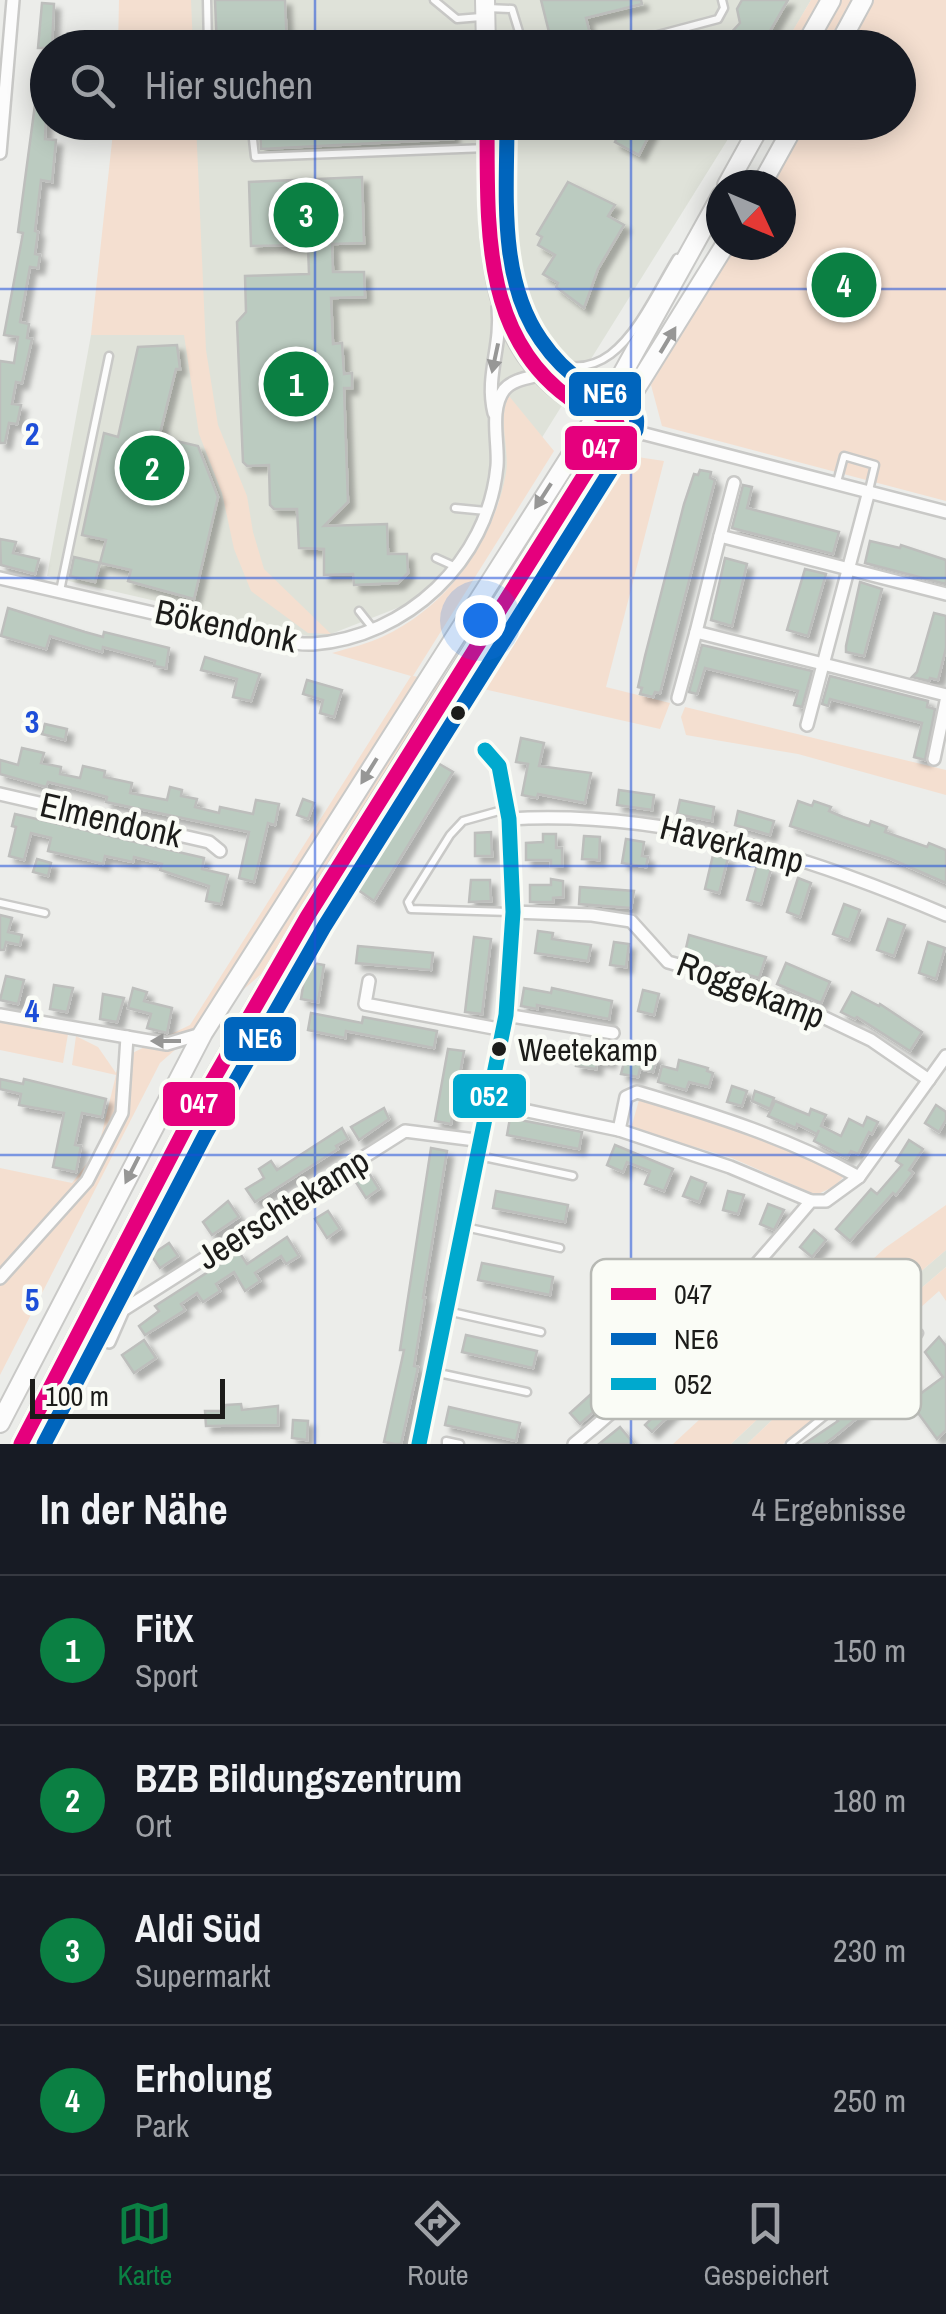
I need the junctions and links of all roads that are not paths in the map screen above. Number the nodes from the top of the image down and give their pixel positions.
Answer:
1 (13, 0) edge
2 (206, 0) edge
3 (434, 0) edge
4 (722, 0) edge
5 (827, 0) edge
6 (863, 0) edge
7 (485, 8) edge
8 (207, 30) edge
9 (518, 30) edge
10 (677, 30) edge
11 (811, 30) edge
12 (847, 30) edge
13 (6, 33) edge
14 (253, 140) edge
15 (488, 140) edge
16 (747, 140) edge
17 (749, 140) edge
18 (786, 140) edge
19 (488, 148) junction
20 (0, 153) edge
21 (734, 170) edge
22 (769, 170) edge
23 (706, 223) edge
24 (716, 260) edge
25 (497, 294) junction
26 (512, 336) junction
27 (109, 356) dead end
28 (538, 374) junction
29 (596, 414) junction
30 (496, 422) junction
31 (617, 423) junction
32 (837, 482) junction
33 (734, 483) dead end
34 (869, 491) junction
35 (455, 508) dead end
36 (486, 511) junction
37 (946, 512) edge
38 (720, 536) junction
39 (436, 558) dead end
40 (456, 567) junction
41 (846, 568) junction
42 (0, 578) edge
43 (60, 590) junction
44 (946, 594) edge
45 (360, 611) dead end
46 (374, 630) junction
47 (696, 632) junction
48 (821, 664) junction
49 (678, 698) dead end
50 (946, 698) edge
51 (808, 724) dead end
52 (485, 750) dead end
53 (934, 759) dead end
54 (0, 794) edge
55 (508, 814) junction
56 (220, 850) dead end
57 (0, 903) edge
58 (513, 912) junction
59 (45, 913) dead end
60 (946, 915) edge
61 (369, 980) dead end
62 (0, 1014) edge
63 (506, 1015) junction
64 (504, 1030) junction
65 (203, 1033) junction
66 (613, 1033) dead end
67 (127, 1037) junction
68 (946, 1056) edge
69 (929, 1080) junction
70 (490, 1103) junction
71 (619, 1130) junction
72 (483, 1141) junction
73 (480, 1156) junction
74 (572, 1176) dead end
75 (858, 1177) junction
76 (811, 1201) junction
77 (465, 1227) junction
78 (560, 1248) dead end
79 (762, 1259) edge
80 (0, 1278) edge
81 (447, 1312) junction
82 (541, 1332) dead end
83 (109, 1342) dead end
84 (434, 1372) junction
85 (526, 1392) dead end
86 (605, 1419) edge
87 (821, 1419) edge
88 (0, 1424) edge
89 (21, 1444) edge
90 (420, 1444) edge
91 (446, 1444) edge
92 (460, 1444) edge
93 (574, 1444) edge
94 (790, 1444) edge

1 - 13 street
2 - 8 lane
3 - 7 lane
4 - 10 lane
5 - 11 main road
6 - 12 main road
7 - 9 lane
13 - 20 street
14 - 19 lane
15 - 19 main road
16 - 26 lane
17 - 21 main road
18 - 22 main road
19 - 25 main road
23 - 29 main road
31 -> 24 main road
25 - 26 main road
25 -> 30 street, Bökendonk
26 - 28 main road
27 - 43 lane
28 - 29 main road
28 - 30 street, Bökendonk
29 - 31 main road
29 -> 65 main road
30 - 36 street, Bökendonk
31 - 32 street
31 - 89 main road
32 - 34 street
32 - 34 lane
33 - 38 street
34 - 37 street
34 - 41 street
35 - 36 lane
36 - 40 street, Bökendonk
38 - 41 street
38 - 47 street
39 - 40 lane
40 - 46 street, Bökendonk
41 - 44 street
41 - 48 street
42 - 43 street, Bökendonk
43 - 46 street, Bökendonk
45 - 46 lane
47 - 48 street
47 - 49 street
48 - 50 street
48 - 51 street
50 - 53 street
52 - 55 street
54 - 56 street, Elmendonk
55 - 58 street
55 - 58 lane
55 - 60 street, Haverkamp
57 - 59 lane
58 - 63 street
58 - 69 street, Roggekamp
61 - 64 street
62 - 67 street
63 - 64 street
63 - 66 street
64 - 70 street
65 -> 67 street
65 -> 88 main road
67 - 80 street
68 - 69 street
69 - 75 street
70 - 71 street
70 - 72 street
71 - 75 street
71 - 76 street
72 - 73 street
72 - 83 street, Jeerschtekamp
73 - 74 lane
73 - 77 street
75 - 76 street
76 - 79 street
77 - 78 lane
77 - 81 street
81 - 82 lane
81 - 84 street
84 - 85 lane
84 - 90 street
86 - 93 street
87 - 94 lane
91 - 92 lane

